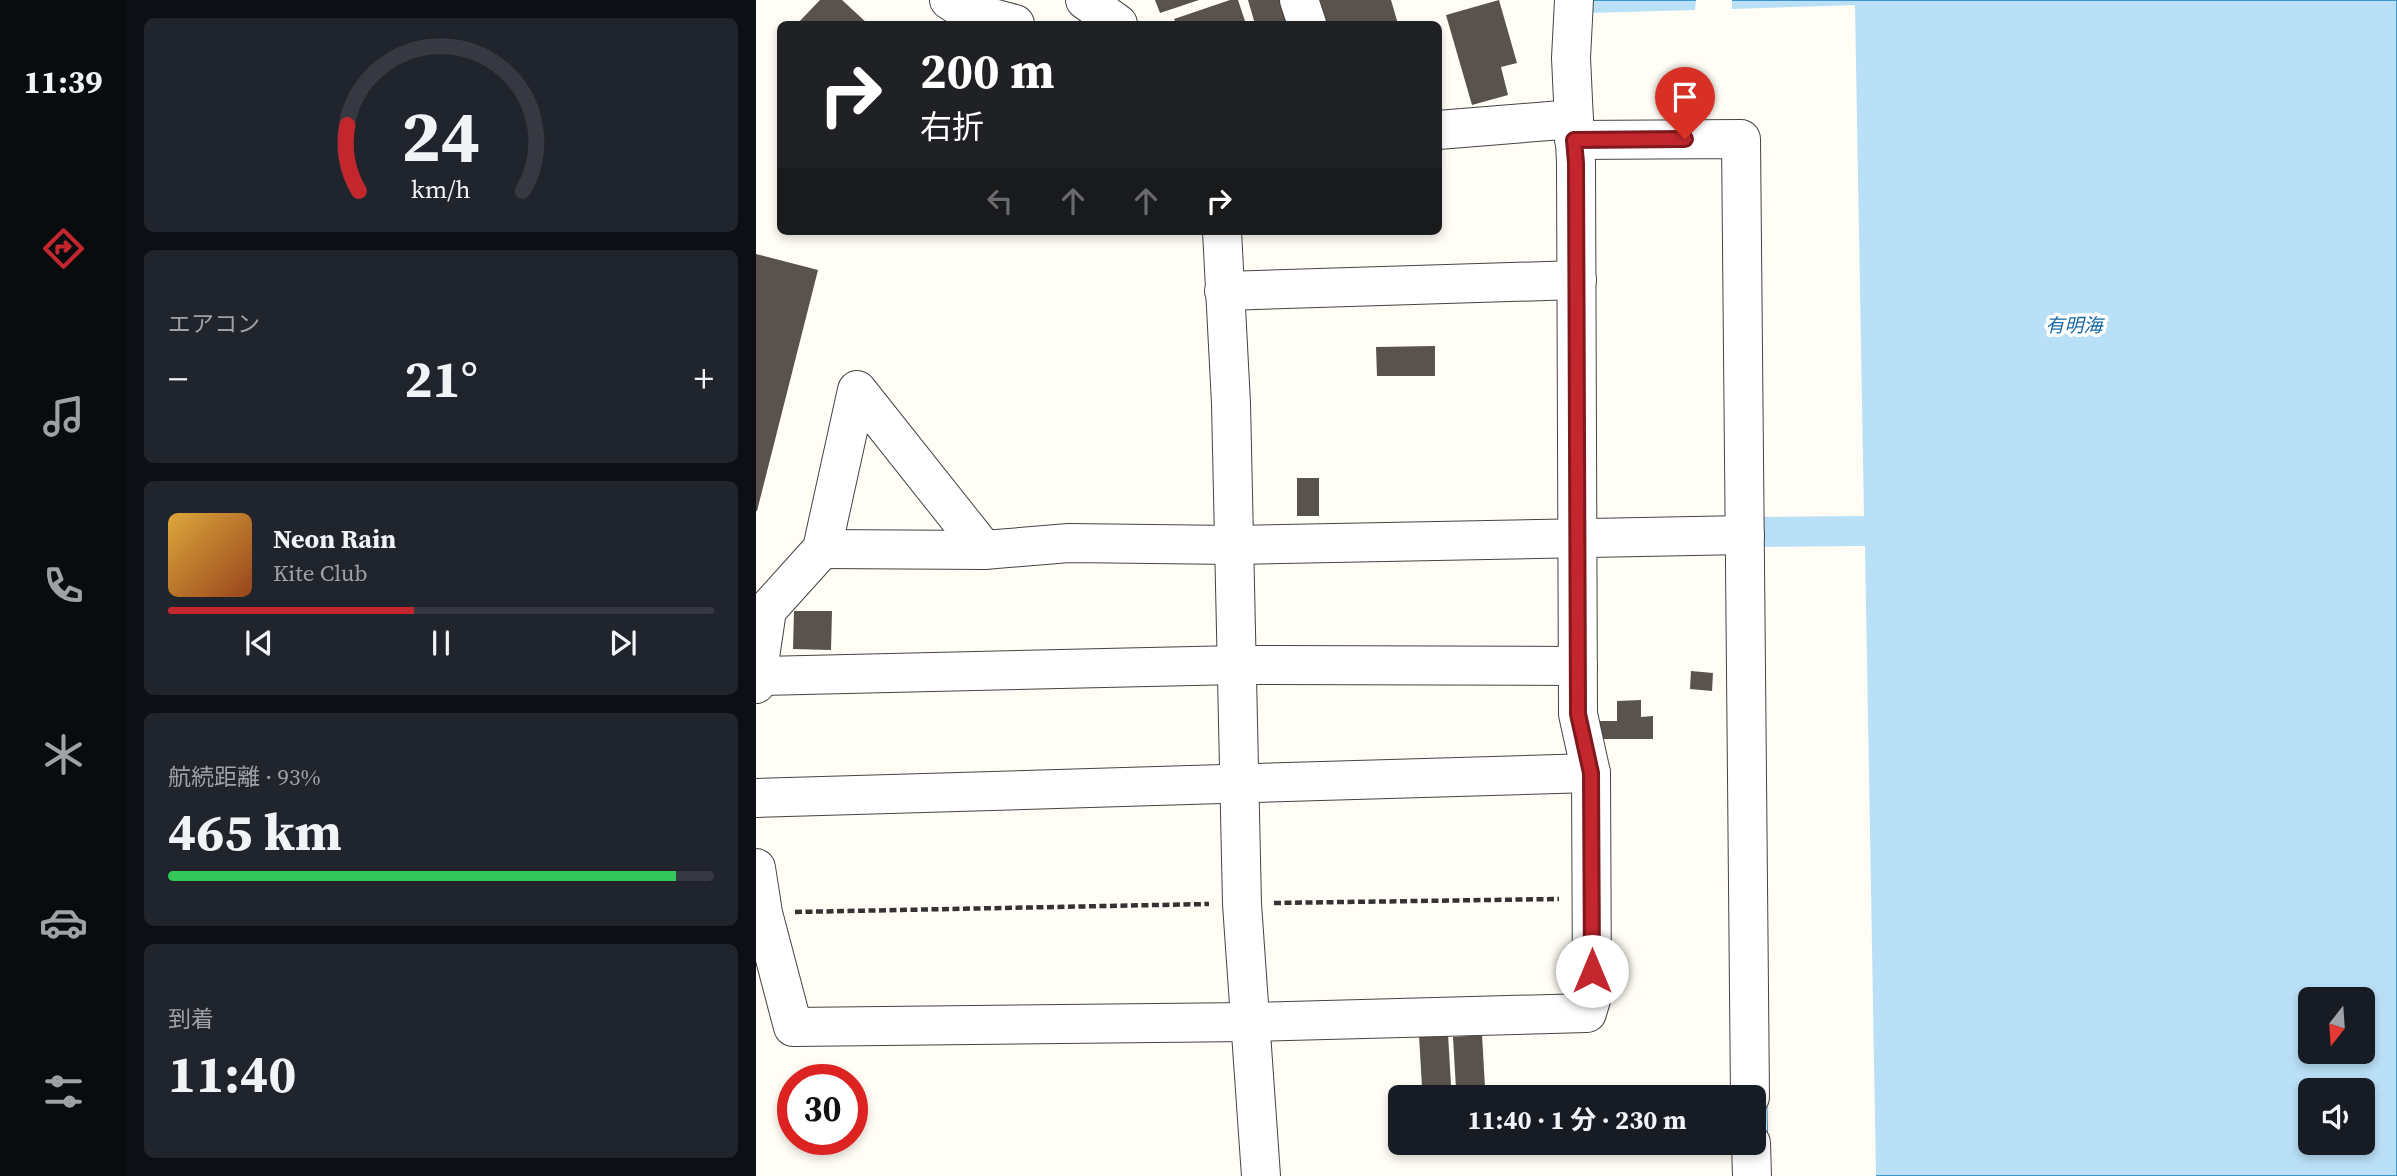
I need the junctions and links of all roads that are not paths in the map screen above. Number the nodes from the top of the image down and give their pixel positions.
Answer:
1 (948, 0) edge
2 (1085, 0) edge
3 (1299, 0) edge
4 (1574, 0) edge
5 (1004, 21) edge
6 (1114, 21) edge
7 (1306, 21) edge
8 (1442, 130) edge
9 (1574, 130) junction
10 (1222, 235) edge
11 (1577, 280) junction
12 (1224, 291) junction
13 (1745, 535) junction
14 (1578, 538) junction
15 (1234, 545) junction
16 (822, 549) junction
17 (984, 550) junction
18 (1237, 665) junction
19 (1578, 666) junction
20 (757, 680) edge
21 (1591, 773) junction
22 (1238, 782) junction
23 (756, 798) edge
24 (756, 868) edge
25 (1249, 1022) junction
26 (1750, 1085) edge
27 (1751, 1155) edge
28 (1261, 1176) edge
29 (1752, 1176) edge

1 - 5 street
2 - 6 street
3 - 7 street
4 - 9 street
8 - 9 street
9 - 11 street
9 - 13 street
10 - 12 street
11 - 12 street
11 - 14 street
12 - 15 street
13 - 14 street
13 - 26 street
14 - 15 street
14 - 19 street
15 - 17 street
15 - 18 street
16 - 17 street
16 - 17 street
16 - 20 street
18 - 19 street
18 - 20 street
18 - 22 street
19 - 21 street
21 - 22 street
21 - 25 street
22 - 23 street
22 - 25 street
24 - 25 street
25 - 28 street
27 - 29 street

